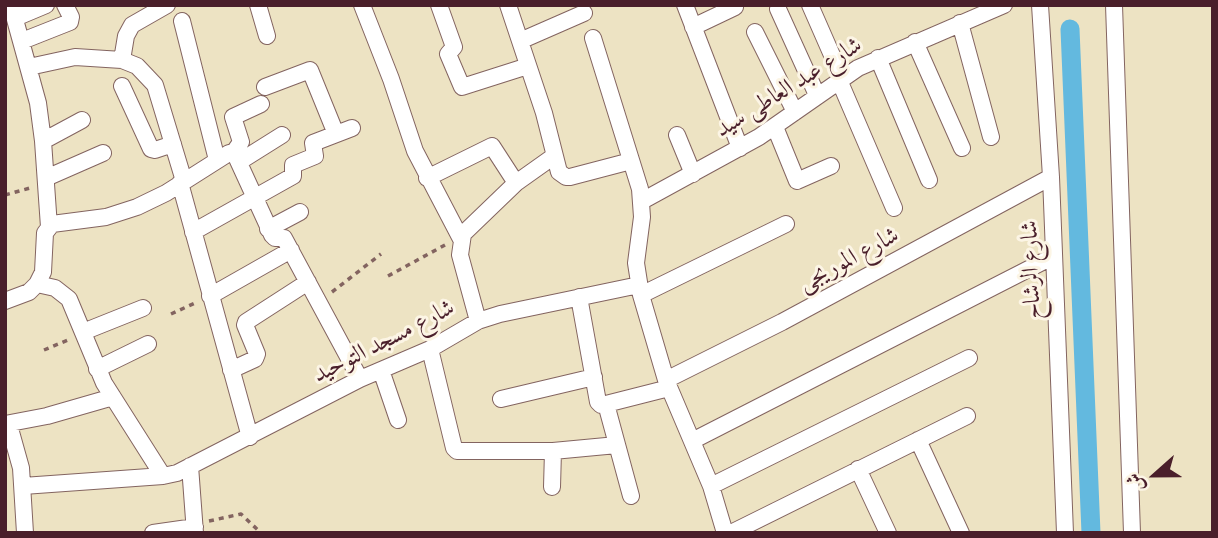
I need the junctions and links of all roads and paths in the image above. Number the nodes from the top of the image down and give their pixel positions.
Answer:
1 (46, 5) edge
2 (65, 5) edge
3 (167, 5) edge
4 (258, 5) edge
5 (362, 5) edge
6 (439, 5) edge
7 (508, 5) edge
8 (685, 5) edge
9 (810, 5) edge
10 (1004, 5) edge
11 (1040, 5) edge
12 (1114, 5) edge
13 (735, 7) dead end
14 (778, 9) dead end
15 (584, 13) dead end
16 (12, 17) edge
17 (182, 21) dead end
18 (960, 23) junction
19 (693, 27) junction
20 (755, 32) dead end
21 (267, 36) dead end
22 (593, 38) dead end
23 (22, 41) junction
24 (520, 41) junction
25 (915, 42) junction
26 (878, 58) junction
27 (122, 60) junction
28 (528, 66) junction
29 (29, 67) junction
30 (840, 79) junction
31 (122, 86) dead end
32 (265, 87) dead end
33 (817, 95) junction
34 (261, 104) dead end
35 (795, 112) junction
36 (82, 120) dead end
37 (775, 127) junction
38 (352, 128) dead end
39 (336, 134) junction
40 (282, 135) dead end
41 (677, 135) dead end
42 (991, 137) dead end
43 (43, 141) junction
44 (173, 144) junction
45 (740, 148) junction
46 (961, 148) dead end
47 (103, 153) dead end
48 (554, 156) junction
49 (237, 157) junction
50 (217, 160) junction
51 (631, 161) junction
52 (831, 166) dead end
53 (693, 174) junction
54 (1051, 177) junction
55 (427, 178) junction
56 (929, 180) dead end
57 (46, 181) junction
58 (182, 182) junction
59 (516, 183) junction
60 (5, 195) edge
61 (254, 197) junction
62 (642, 201) junction
63 (894, 208) dead end
64 (300, 212) dead end
65 (786, 224) dead end
66 (49, 227) junction
67 (268, 229) junction
68 (192, 232) junction
69 (461, 239) junction
70 (291, 250) junction
71 (381, 254) dead end
72 (1054, 256) junction
73 (388, 276) dead end
74 (308, 282) junction
75 (37, 284) junction
76 (640, 290) junction
77 (210, 296) junction
78 (579, 297) junction
79 (5, 301) edge
80 (319, 302) junction
81 (143, 308) dead end
82 (171, 314) dead end
83 (478, 321) junction
84 (83, 332) junction
85 (148, 344) dead end
86 (430, 349) junction
87 (44, 351) dead end
88 (969, 358) dead end
89 (97, 369) junction
90 (231, 370) junction
91 (381, 370) junction
92 (594, 377) junction
93 (360, 379) junction
94 (668, 384) junction
95 (113, 397) junction
96 (501, 399) dead end
97 (606, 404) junction
98 (967, 416) dead end
99 (398, 420) dead end
100 (7, 425) edge
101 (250, 437) junction
102 (918, 440) junction
103 (692, 441) junction
104 (617, 445) junction
105 (553, 451) junction
106 (190, 466) junction
107 (858, 469) junction
108 (163, 476) junction
109 (23, 486) junction
110 (711, 486) junction
111 (552, 487) dead end
112 (631, 496) dead end
113 (195, 528) edge
114 (25, 533) edge
115 (153, 533) edge
116 (261, 533) edge
117 (725, 533) edge
118 (731, 533) edge
119 (888, 533) edge
120 (961, 533) edge
121 (1065, 533) edge
122 (1132, 533) edge

1 - 16 street
2 - 23 street
3 - 27 street
4 - 21 street
5 - 55 street
6 - 28 street
7 - 24 street
8 - 19 street
9 - 30 street
10 - 18 street, شارع عبد العاطى سيد
11 - 54 street, شارع الرشاح
12 - 122 street
13 - 19 street
14 - 33 street
15 - 24 street
16 - 23 street
17 - 50 street
18 - 25 street, شارع عبد العاطى سيد
18 - 42 street
19 - 45 street
20 - 35 street
22 - 51 street
23 - 29 street
24 - 28 street
25 - 26 street, شارع عبد العاطى سيد
25 - 46 street
26 - 30 street, شارع عبد العاطى سيد
26 - 56 street
27 - 29 street
27 - 44 street
28 - 48 street
29 - 43 street
30 - 33 street, شارع عبد العاطى سيد
30 - 63 street
31 - 44 street
32 - 39 street
33 - 35 street, شارع عبد العاطى سيد
34 - 49 street
35 - 37 street, شارع عبد العاطى سيد
36 - 43 street
37 - 45 street, شارع عبد العاطى سيد
37 - 52 street
38 - 39 street
39 - 61 street
40 - 49 street
41 - 53 street
43 - 57 street
44 - 58 street
45 - 53 street, شارع عبد العاطى سيد
47 - 57 street
48 - 51 street
48 - 59 street
49 - 50 street
49 - 61 street
50 - 58 street
51 - 62 street
53 - 62 street, شارع عبد العاطى سيد
54 - 72 street, شارع الرشاح
54 - 94 street, شارع الموريجى
55 - 59 street
55 - 69 street
57 - 60 path
57 - 66 street
58 - 66 street
58 - 68 street
59 - 69 street
61 - 67 street
61 - 68 street
62 - 76 street
64 - 67 street
65 - 76 street, شارع مسجد التوحيد
66 - 75 street
67 - 70 street
68 - 77 street
69 - 73 path
69 - 83 street
70 - 74 street
70 - 77 street
71 - 80 path
72 - 103 street
72 - 121 street, شارع الرشاح
74 - 80 street
74 - 90 street
75 - 79 street
75 - 84 street
76 - 78 street, شارع مسجد التوحيد
76 - 94 street
77 - 82 path
77 - 90 street
78 - 83 street, شارع مسجد التوحيد
78 - 92 street
80 - 93 street
81 - 84 street
83 - 86 street, شارع مسجد التوحيد
84 - 87 path
84 - 89 street
85 - 89 street
86 - 91 street, شارع مسجد التوحيد
86 - 105 street
88 - 110 street
89 - 95 street
90 - 101 street
91 - 93 street, شارع مسجد التوحيد
91 - 99 street
92 - 96 street
92 - 97 street
93 - 101 street, شارع مسجد التوحيد
94 - 97 street, شارع الموريجى
94 - 103 street
95 - 100 street
95 - 108 street
97 - 104 street
98 - 102 street
100 - 109 street
101 - 106 street, شارع مسجد التوحيد
102 - 107 street
102 - 120 street
103 - 110 street
104 - 105 street
104 - 112 street
105 - 111 street
106 - 108 street, شارع مسجد التوحيد
106 - 113 street
107 - 118 street
107 - 119 street
108 - 109 street, شارع مسجد التوحيد
109 - 114 street
110 - 117 street
113 - 115 street
113 - 116 path

